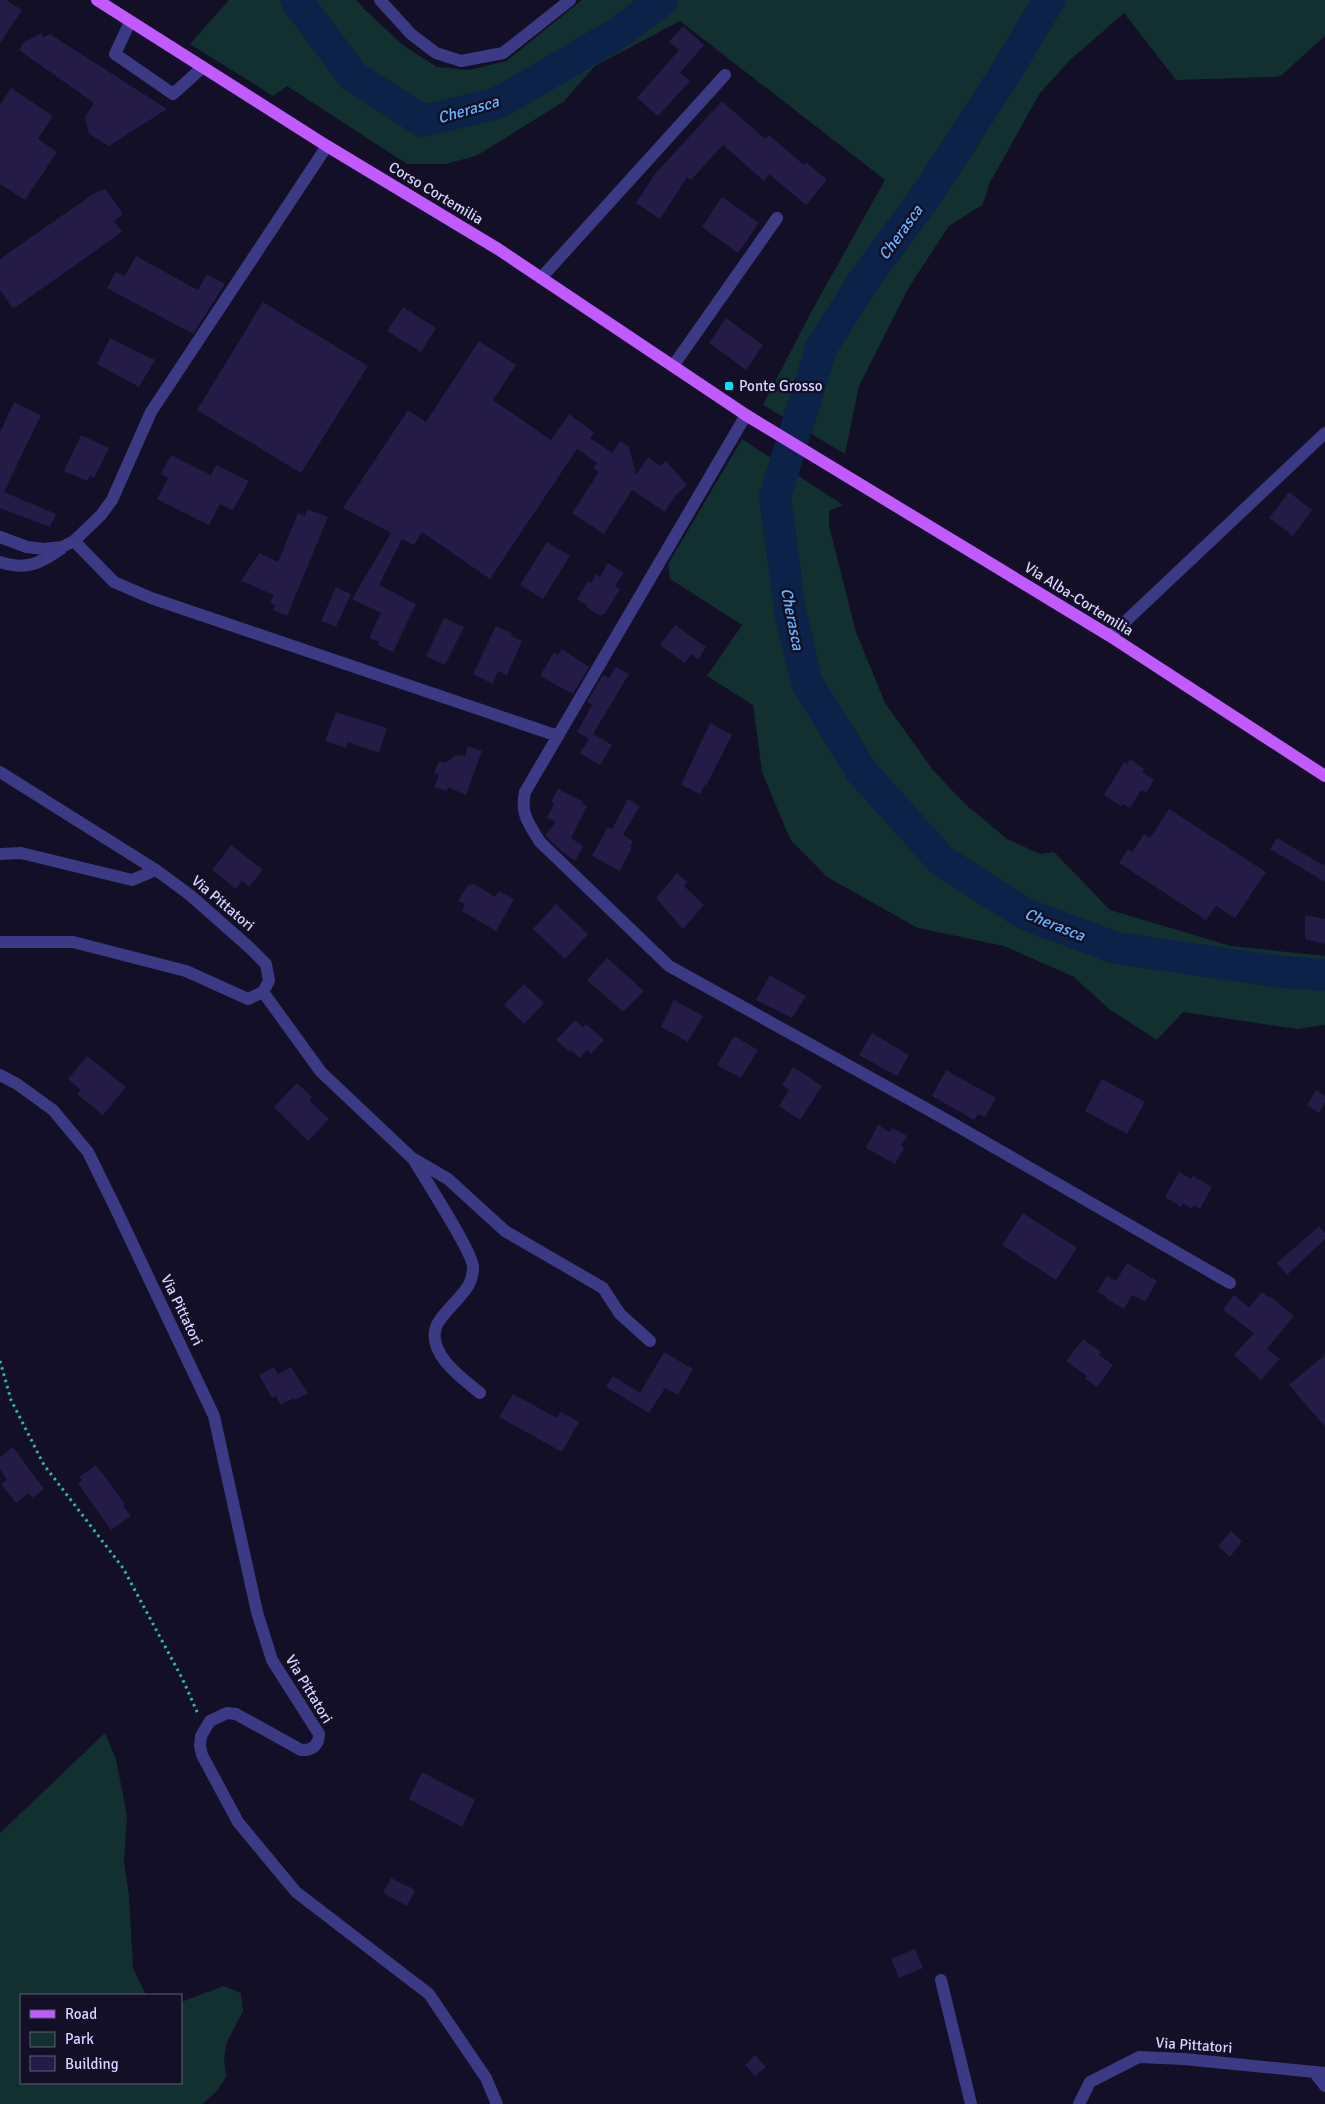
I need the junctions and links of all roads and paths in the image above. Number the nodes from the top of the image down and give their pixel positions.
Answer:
1 (97, 0) edge
2 (380, 0) edge
3 (570, 0) edge
4 (130, 22) junction
5 (203, 66) junction
6 (725, 75) dead end
7 (327, 146) junction
8 (777, 218) dead end
9 (541, 278) junction
10 (673, 366) junction
11 (750, 417) junction
12 (1325, 433) edge
13 (0, 537) edge
14 (74, 542) junction
15 (62, 547) junction
16 (0, 562) edge
17 (1110, 636) junction
18 (558, 736) junction
19 (0, 772) edge
20 (1325, 776) edge
21 (0, 854) edge
22 (156, 870) junction
23 (0, 942) edge
24 (263, 992) junction
25 (0, 1075) edge
26 (413, 1159) junction
27 (1230, 1283) dead end
28 (650, 1341) dead end
29 (0, 1361) edge
30 (480, 1393) dead end
31 (204, 1728) junction
32 (941, 1980) dead end
33 (1320, 2073) edge
34 (1325, 2086) edge
35 (497, 2104) edge
36 (972, 2104) edge
37 (1079, 2104) edge

1 - 4 main road, Corso Cortemilia
2 - 3 street
4 - 5 main road, Corso Cortemilia
4 - 5 street
5 - 7 main road, Corso Cortemilia
6 - 9 street
7 - 9 main road, Corso Cortemilia
7 - 14 street
8 - 10 street
9 - 10 main road, Corso Cortemilia
10 - 11 main road, Corso Cortemilia
11 - 17 main road, Via Alba-Cortemilia
11 - 18 street
12 - 17 street
13 - 15 street
14 - 15 street
14 - 18 street
15 - 16 street
17 - 20 main road, Via Alba-Cortemilia
18 - 27 street
19 - 22 street, Via Pittatori
21 - 22 street
22 - 24 street, Via Pittatori
23 - 24 street
24 - 26 street
25 - 31 street, Via Pittatori
26 - 28 street
26 - 30 street
29 - 31 path
31 - 35 street
32 - 36 street
33 - 34 street
33 - 37 street, Via Pittatori

